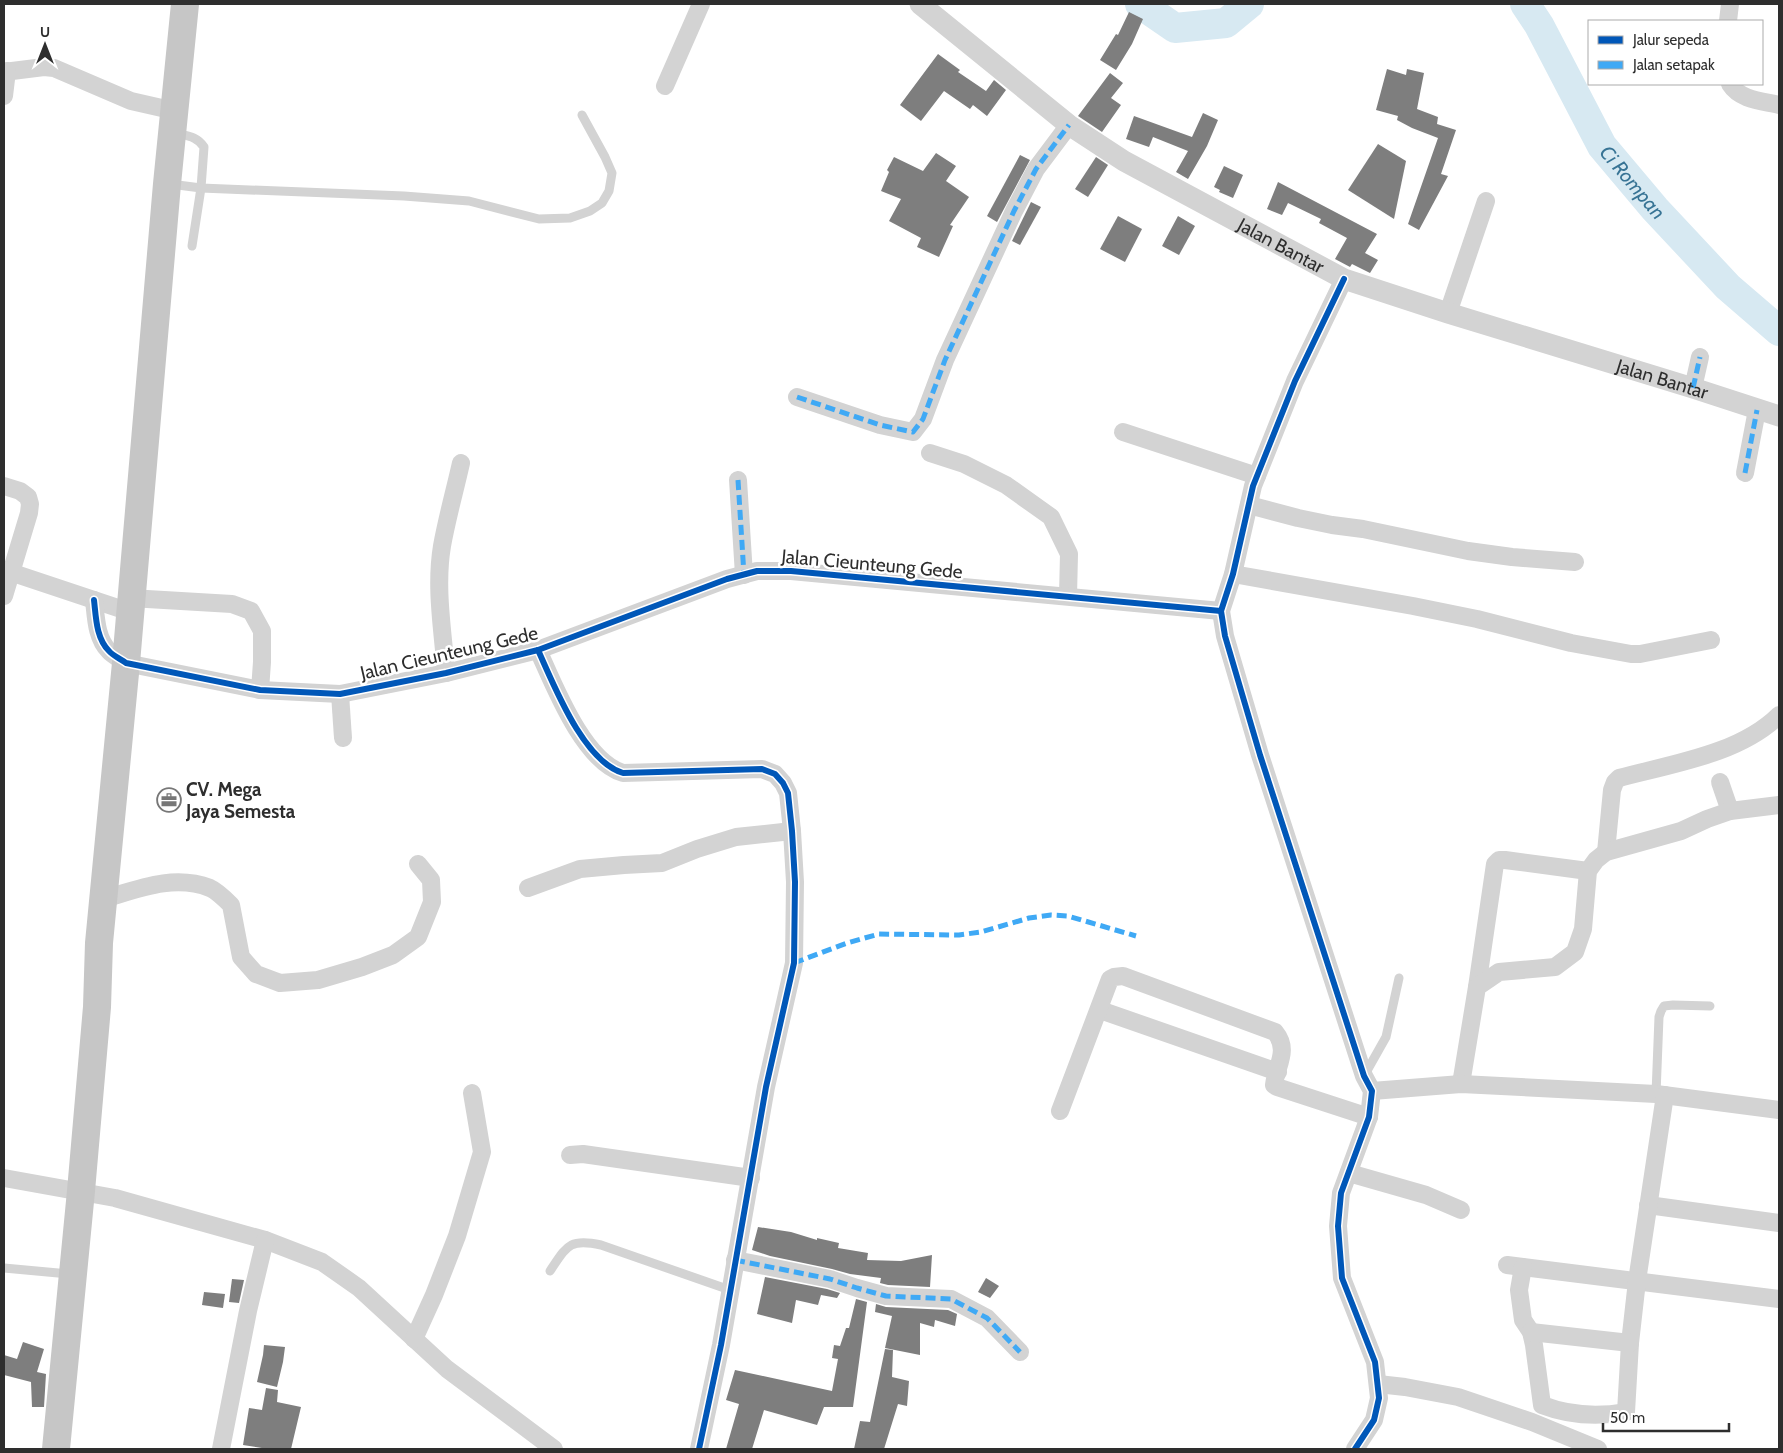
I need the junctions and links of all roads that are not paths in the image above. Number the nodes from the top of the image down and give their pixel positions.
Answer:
1 (185, 4) edge
2 (700, 4) edge
3 (920, 4) edge
4 (1730, 4) edge
5 (1728, 20) edge
6 (6, 72) edge
7 (1730, 85) edge
8 (665, 86) dead end
9 (4, 96) edge
10 (1779, 105) edge
11 (582, 115) dead end
12 (174, 122) junction
13 (1069, 125) junction
14 (167, 184) junction
15 (201, 188) junction
16 (1486, 201) dead end
17 (192, 246) dead end
18 (1344, 279) junction
19 (1448, 313) junction
20 (1700, 357) dead end
21 (1693, 388) junction
22 (797, 397) dead end
23 (1757, 410) junction
24 (1779, 416) edge
25 (1123, 432) dead end
26 (930, 453) dead end
27 (461, 462) dead end
28 (1745, 473) dead end
29 (1257, 476) junction
30 (738, 480) dead end
31 (4, 486) edge
32 (1249, 504) junction
33 (1575, 562) dead end
34 (7, 572) edge
35 (1233, 574) junction
36 (744, 575) junction
37 (4, 596) edge
38 (1068, 596) junction
39 (94, 600) junction
40 (130, 605) junction
41 (1221, 611) junction
42 (1711, 640) dead end
43 (538, 650) junction
44 (126, 663) junction
45 (446, 673) junction
46 (260, 690) junction
47 (340, 694) junction
48 (1779, 715) edge
49 (343, 738) dead end
50 (1720, 782) dead end
51 (1779, 805) edge
52 (1730, 811) junction
53 (792, 830) junction
54 (1606, 852) junction
55 (418, 864) dead end
56 (1588, 871) junction
57 (528, 888) dead end
58 (104, 899) junction
59 (1398, 978) dead end
60 (1477, 987) junction
61 (1710, 1006) dead end
62 (1100, 1010) junction
63 (1278, 1072) junction
64 (1368, 1084) junction
65 (1460, 1084) junction
66 (472, 1093) dead end
67 (1660, 1095) junction
68 (1779, 1110) edge
69 (1060, 1111) dead end
70 (1369, 1117) junction
71 (570, 1155) dead end
72 (1349, 1173) junction
73 (4, 1178) edge
74 (751, 1178) junction
75 (81, 1191) junction
76 (1648, 1205) junction
77 (1461, 1210) dead end
78 (1779, 1223) edge
79 (265, 1240) junction
80 (735, 1260) junction
81 (4, 1268) edge
82 (550, 1271) dead end
83 (72, 1274) junction
84 (1637, 1281) junction
85 (730, 1290) junction
86 (1779, 1299) edge
87 (1531, 1332) junction
88 (414, 1339) junction
89 (1630, 1343) junction
90 (1020, 1352) dead end
91 (1378, 1384) junction
92 (56, 1449) edge
93 (221, 1449) edge
94 (554, 1449) edge
95 (699, 1449) edge
96 (1355, 1449) edge
97 (1598, 1449) edge

1 - 12 main road
2 - 8 street
3 - 13 street, Jalan Bantar
4 - 5 street
6 - 9 street
6 - 12 street
7 - 10 street
11 - 15 lane
12 - 14 main road
12 - 15 lane
13 - 18 street, Jalan Bantar
13 - 22 street
14 - 15 lane
14 - 40 main road
15 - 17 lane
16 - 19 street
18 - 19 street, Jalan Bantar
18 - 29 street
19 - 21 street, Jalan Bantar
20 - 21 street
21 - 23 street, Jalan Bantar
23 - 24 street, Jalan Bantar
23 - 28 street
25 - 29 street
26 - 38 street
27 - 45 street
29 - 32 street
30 - 36 street
31 - 34 street
32 - 33 street
32 - 35 street
34 - 37 street
34 - 39 street
35 - 41 street
35 - 42 street
36 - 38 street, Jalan Cieunteung Gede
36 - 43 street, Jalan Cieunteung Gede
38 - 41 street, Jalan Cieunteung Gede
39 - 40 street
39 - 44 street
40 - 44 main road
40 - 46 street
41 - 64 street
43 - 45 street, Jalan Cieunteung Gede
43 - 53 street
44 - 46 street, Jalan Cieunteung Gede
44 - 58 main road
45 - 47 street, Jalan Cieunteung Gede
46 - 47 street, Jalan Cieunteung Gede
47 - 49 street
48 - 54 street
50 - 52 street
51 - 52 street
52 - 54 street
53 - 57 street
53 - 74 street
54 - 56 street
55 - 58 street
56 - 60 street
56 - 60 street
58 - 75 main road
59 - 64 lane
60 - 65 street
61 - 67 lane
62 - 63 street
62 - 63 street
62 - 69 street
63 - 70 street
64 - 65 street
64 - 70 street
65 - 67 street
66 - 88 street
67 - 68 street
67 - 76 street
70 - 72 street
71 - 74 street
72 - 77 street
72 - 91 street
73 - 75 street
74 - 80 street
75 - 79 street
75 - 83 main road
76 - 78 street
76 - 84 street
79 - 88 street
79 - 93 street
80 - 85 street
80 - 90 street
81 - 83 lane
82 - 85 lane
83 - 92 main road
84 - 86 street
84 - 87 street
84 - 89 street
85 - 95 street
87 - 89 street
87 - 89 street
88 - 94 street
91 - 96 street
91 - 97 street

